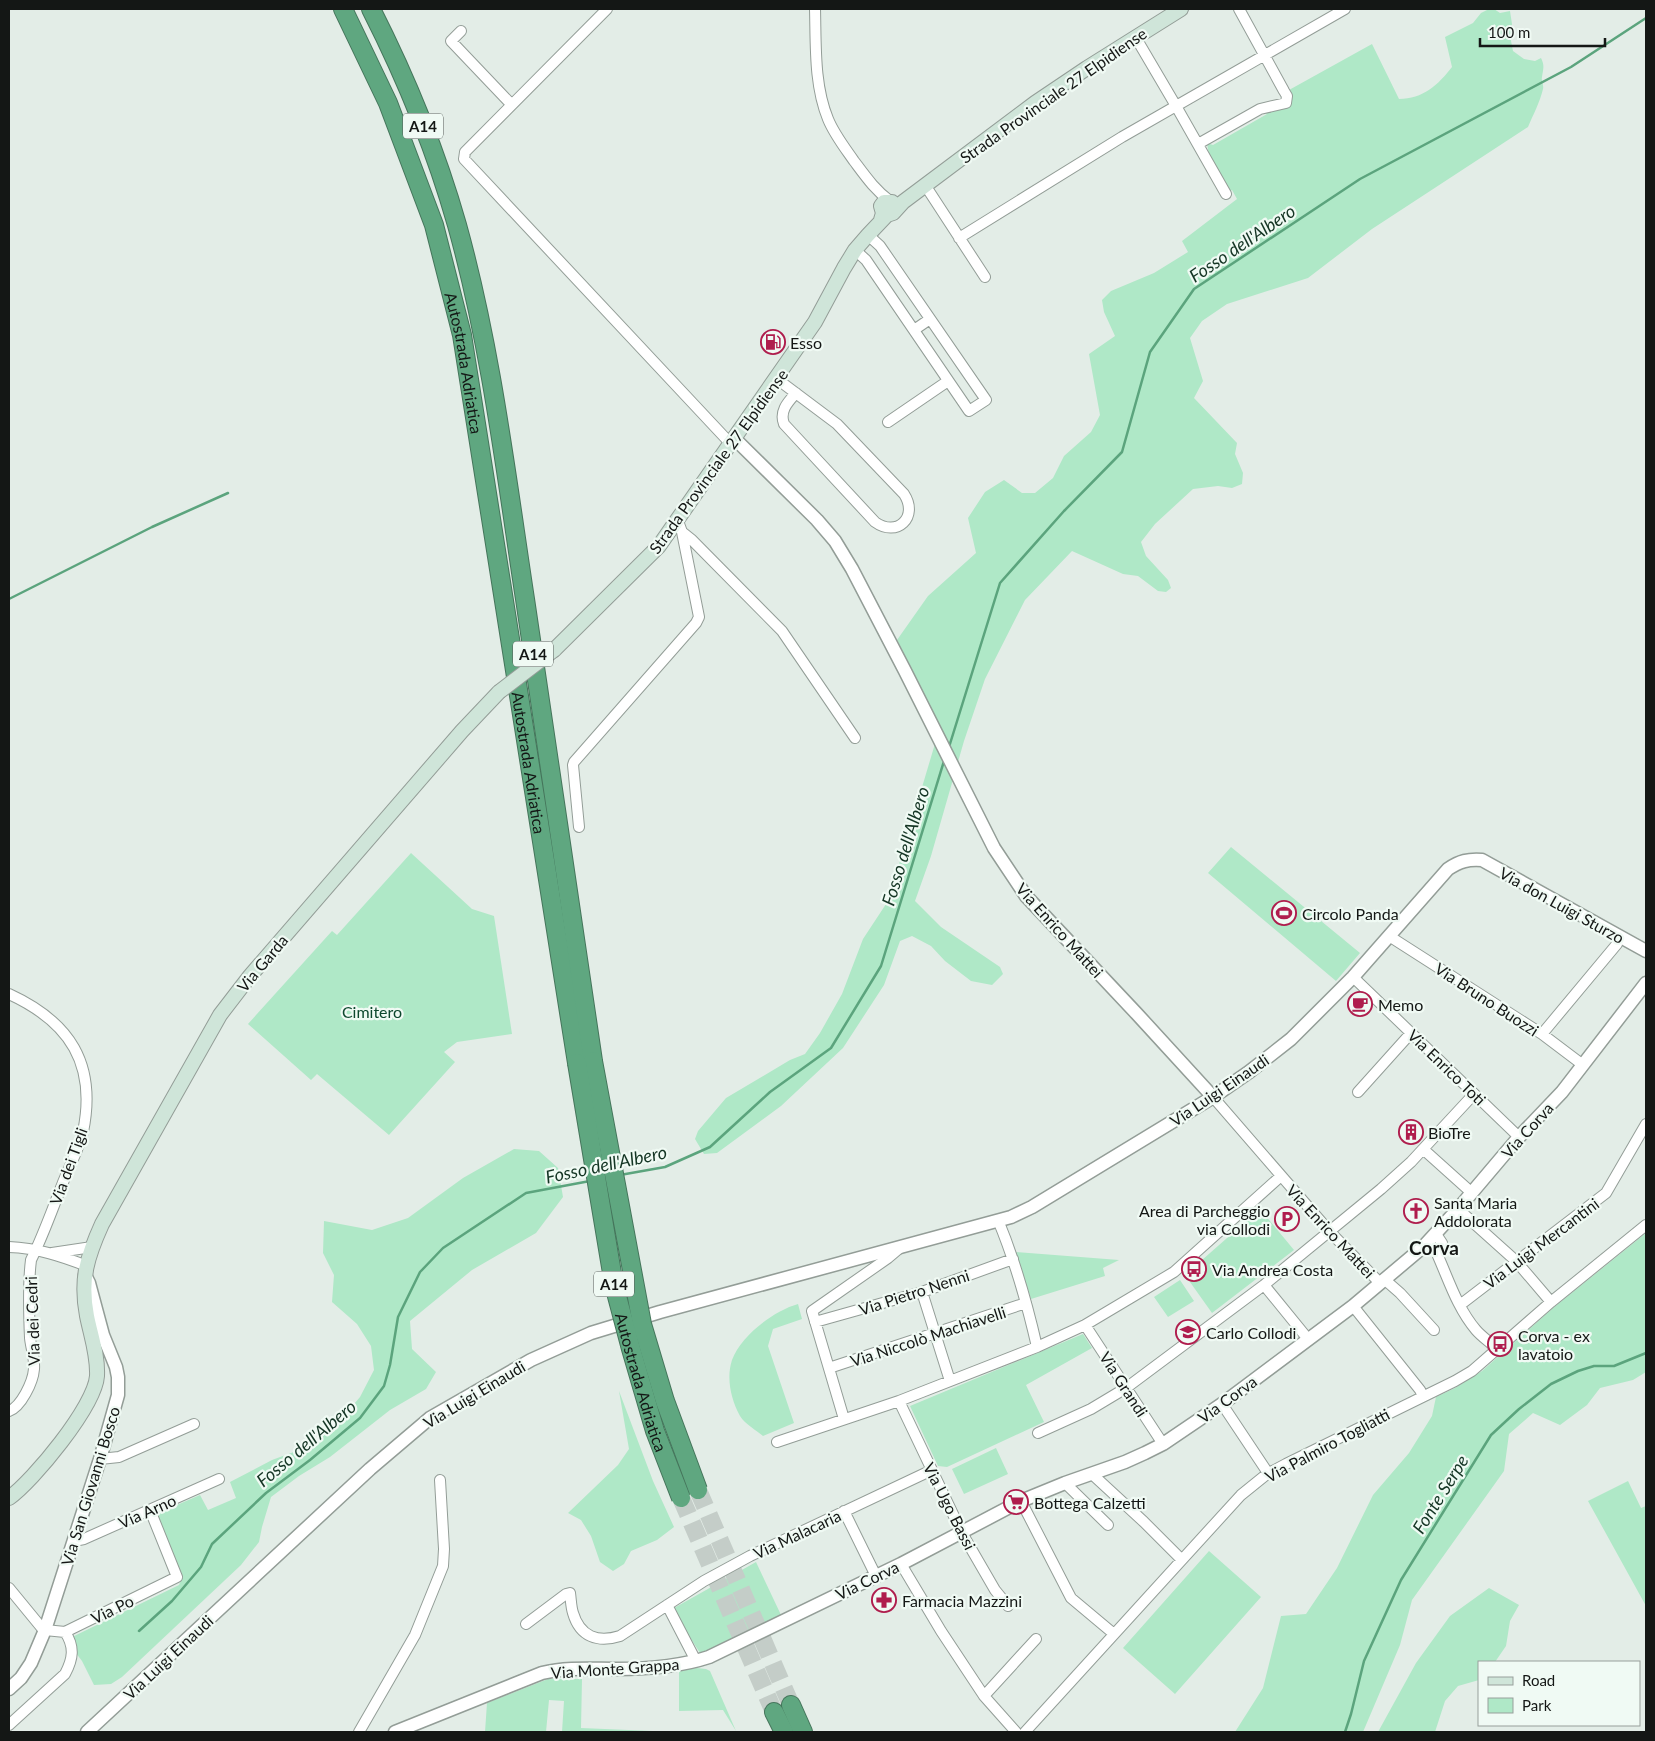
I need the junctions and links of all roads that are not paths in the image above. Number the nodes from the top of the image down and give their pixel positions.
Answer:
1 (343, 9) edge
2 (371, 9) edge
3 (606, 9) edge
4 (814, 9) edge
5 (1181, 9) edge
6 (1239, 9) edge
7 (1346, 9) edge
8 (461, 31) dead end
9 (1136, 38) junction
10 (1263, 55) junction
11 (511, 104) junction
12 (1176, 106) junction
13 (1198, 144) junction
14 (925, 185) junction
15 (1226, 194) dead end
16 (889, 210) junction
17 (868, 235) junction
18 (959, 238) junction
19 (855, 250) junction
20 (985, 277) dead end
21 (930, 319) junction
22 (914, 330) junction
23 (777, 379) junction
24 (948, 381) junction
25 (796, 393) junction
26 (888, 422) dead end
27 (732, 441) junction
28 (680, 527) junction
29 (499, 692) joint
30 (855, 738) dead end
31 (579, 827) dead end
32 (1482, 860) joint
33 (1389, 936) junction
34 (1617, 944) dead end
35 (1645, 949) edge
36 (1353, 977) junction
37 (1646, 983) edge
38 (9, 994) edge
39 (1411, 1033) junction
40 (1542, 1034) junction
41 (585, 1062) junction
42 (1582, 1065) junction
43 (1358, 1092) dead end
44 (1474, 1094) junction
45 (1213, 1097) junction
46 (1646, 1124) edge
47 (1519, 1137) junction
48 (1423, 1149) junction
49 (1280, 1176) junction
50 (1472, 1193) junction
51 (1458, 1209) junction
52 (998, 1220) junction
53 (1646, 1225) edge
54 (1330, 1232) junction
55 (1436, 1234) junction
56 (92, 1246) junction
57 (902, 1246) junction
58 (9, 1247) edge
59 (1423, 1247) junction
60 (36, 1250) junction
61 (51, 1253) junction
62 (1438, 1256) junction
63 (1013, 1259) junction
64 (1516, 1261) junction
65 (86, 1270) junction
66 (1382, 1281) junction
67 (1264, 1285) junction
68 (922, 1292) junction
69 (1026, 1302) junction
70 (1551, 1302) junction
71 (1460, 1305) junction
72 (1353, 1306) junction
73 (815, 1322) junction
74 (1085, 1324) junction
75 (1434, 1330) dead end
76 (935, 1334) junction
77 (1308, 1339) junction
78 (1037, 1347) junction
79 (1497, 1348) junction
80 (829, 1368) junction
81 (950, 1381) junction
82 (1126, 1388) junction
83 (1423, 1396) junction
84 (899, 1401) junction
85 (1222, 1404) junction
86 (9, 1411) edge
87 (844, 1418) junction
88 (194, 1424) dead end
89 (1038, 1433) dead end
90 (777, 1442) dead end
91 (1163, 1444) junction
92 (100, 1459) junction
93 (932, 1470) junction
94 (1268, 1473) junction
95 (1092, 1474) junction
96 (220, 1479) dead end
97 (440, 1480) dead end
98 (1065, 1483) junction
99 (698, 1490) tunnel mouth
100 (9, 1498) edge
101 (681, 1498) tunnel mouth
102 (1021, 1501) junction
103 (150, 1510) junction
104 (844, 1512) junction
105 (1108, 1525) dead end
106 (962, 1533) junction
107 (74, 1541) junction
108 (1181, 1559) junction
109 (902, 1564) junction
110 (876, 1576) junction
111 (9, 1588) edge
112 (667, 1605) junction
113 (1008, 1606) dead end
114 (526, 1624) dead end
115 (45, 1630) junction
116 (66, 1632) junction
117 (1114, 1634) junction
118 (1036, 1639) dead end
119 (696, 1661) junction
120 (9, 1690) edge
121 (984, 1696) junction
122 (791, 1705) tunnel mouth
123 (774, 1712) tunnel mouth
124 (9, 1725) edge
125 (87, 1732) edge
126 (359, 1732) edge
127 (395, 1732) edge
128 (784, 1732) edge
129 (803, 1732) edge
130 (1016, 1732) edge
131 (1025, 1732) edge

1 - 41 highway, Autostrada Adriatica / A14
2 - 41 highway, Autostrada Adriatica / A14
3 - 11 street
4 - 16 street
5 - 9 main road, Strada Provinciale 27 Elpidiense
6 - 10 street
7 - 10 street
8 - 11 street
9 - 12 street
9 - 14 main road, Strada Provinciale 27 Elpidiense
10 - 12 street
10 - 13 street
11 - 27 street
12 - 13 street
12 - 18 street
13 - 15 street
14 - 16 main road, Strada Provinciale 27 Elpidiense
14 - 18 street
16 - 17 main road, Strada Provinciale 27 Elpidiense
17 - 19 main road, Strada Provinciale 27 Elpidiense
17 - 21 street
18 - 20 street
19 - 22 street
19 - 23 main road, Strada Provinciale 27 Elpidiense
21 - 22 street
21 - 24 street
22 - 24 street
23 - 25 street
23 - 27 main road, Strada Provinciale 27 Elpidiense
24 - 26 street
25 - 25 street
27 - 28 main road, Strada Provinciale 27 Elpidiense
27 - 45 street, Via Enrico Mattei
28 - 29 main road, Strada Provinciale 27 Elpidiense, bridge
28 - 30 street
28 - 31 street
29 - 56 main road, Via Garda
32 - 33 street, Via Luigi Einaudi
32 - 35 street, Via don Luigi Sturzo
33 - 36 street, Via Luigi Einaudi
33 - 40 street, Via Bruno Buozzi
34 - 40 street
36 - 39 street, Via Enrico Toti
36 - 45 street, Via Luigi Einaudi
37 - 42 street, Via Corva
38 - 60 street, Via dei Tigli
39 - 43 street
39 - 44 street, Via Enrico Toti
40 - 42 street, Via Bruno Buozzi
41 - 99 highway, Autostrada Adriatica / A14, bridge
41 - 101 highway, Autostrada Adriatica / A14, bridge
42 - 47 street, Via Corva
44 - 47 street, Via Enrico Toti
44 - 48 street
45 - 49 street, Via Enrico Mattei
45 - 52 street, Via Luigi Einaudi
46 - 64 street, Via Luigi Mercantini
47 - 50 street, Via Corva
48 - 50 street
48 - 54 street
49 - 54 street, Via Enrico Mattei
49 - 74 street
50 - 51 street, Via Corva
51 - 55 street, Via Corva
51 - 64 street
52 - 57 street, Via Luigi Einaudi
52 - 63 street
53 - 70 street, Via Palmiro Togliatti
54 - 66 street, Via Enrico Mattei
54 - 67 street
55 - 59 street, Via Corva
55 - 62 street
56 - 61 street
56 - 65 main road, Via Garda
57 - 73 street, Via Luigi Einaudi
57 - 125 street, Via Luigi Einaudi
58 - 60 street
59 - 62 street
59 - 66 street, Via Corva
60 - 61 street
60 - 86 street, Via dei Cedri
61 - 65 street
62 - 71 street
63 - 68 street, Via Pietro Nenni
63 - 69 street
64 - 70 street
64 - 71 street, Via Luigi Mercantini
65 - 92 street, Via San Giovanni Bosco
65 - 100 main road, Via Garda
66 - 72 street, Via Corva
66 - 75 street, Via Enrico Mattei
67 - 77 street
67 - 82 street
68 - 73 street, Via Pietro Nenni
68 - 76 street
69 - 76 street, Via Niccolò Machiavelli
69 - 78 street
70 - 79 street, Via Palmiro Togliatti
71 - 79 street
72 - 77 street, Via Corva
72 - 83 street
73 - 80 street
74 - 78 street
74 - 82 street, Via Grandi
76 - 80 street, Via Niccolò Machiavelli
76 - 81 street
77 - 85 street, Via Corva
78 - 81 street
79 - 83 street, Via Palmiro Togliatti
80 - 87 street
81 - 84 street
82 - 89 street
82 - 91 street, Via Grandi
83 - 94 street, Via Palmiro Togliatti
84 - 87 street
84 - 93 street, Via Ugo Bassi
85 - 91 street, Via Corva
85 - 94 street
87 - 90 street
88 - 92 street
91 - 95 street, Via Corva
92 - 107 street, Via San Giovanni Bosco
93 - 104 street, Via Malacaria
93 - 106 street, Via Ugo Bassi
94 - 108 street, Via Palmiro Togliatti
95 - 98 street, Via Corva
95 - 108 street
96 - 103 street, Via Arno
97 - 126 street
98 - 102 street, Via Corva
98 - 105 street
102 - 106 street, Via Corva
102 - 117 street
103 - 107 street, Via Arno
103 - 116 street, Via Po
104 - 110 street
104 - 112 street, Via Malacaria
106 - 109 street, Via Corva
106 - 113 street, Via Ugo Bassi
107 - 115 street, Via San Giovanni Bosco
108 - 117 street, Via Palmiro Togliatti
109 - 110 street, Via Corva
109 - 121 street
110 - 119 street, Via Corva
111 - 115 street
112 - 114 street, Via Malacaria
112 - 119 street
115 - 116 street
115 - 120 street, Via San Giovanni Bosco
116 - 124 street
117 - 131 street, Via Palmiro Togliatti
118 - 121 street
119 - 127 street, Via Monte Grappa
121 - 130 street
122 - 129 highway
123 - 128 highway

